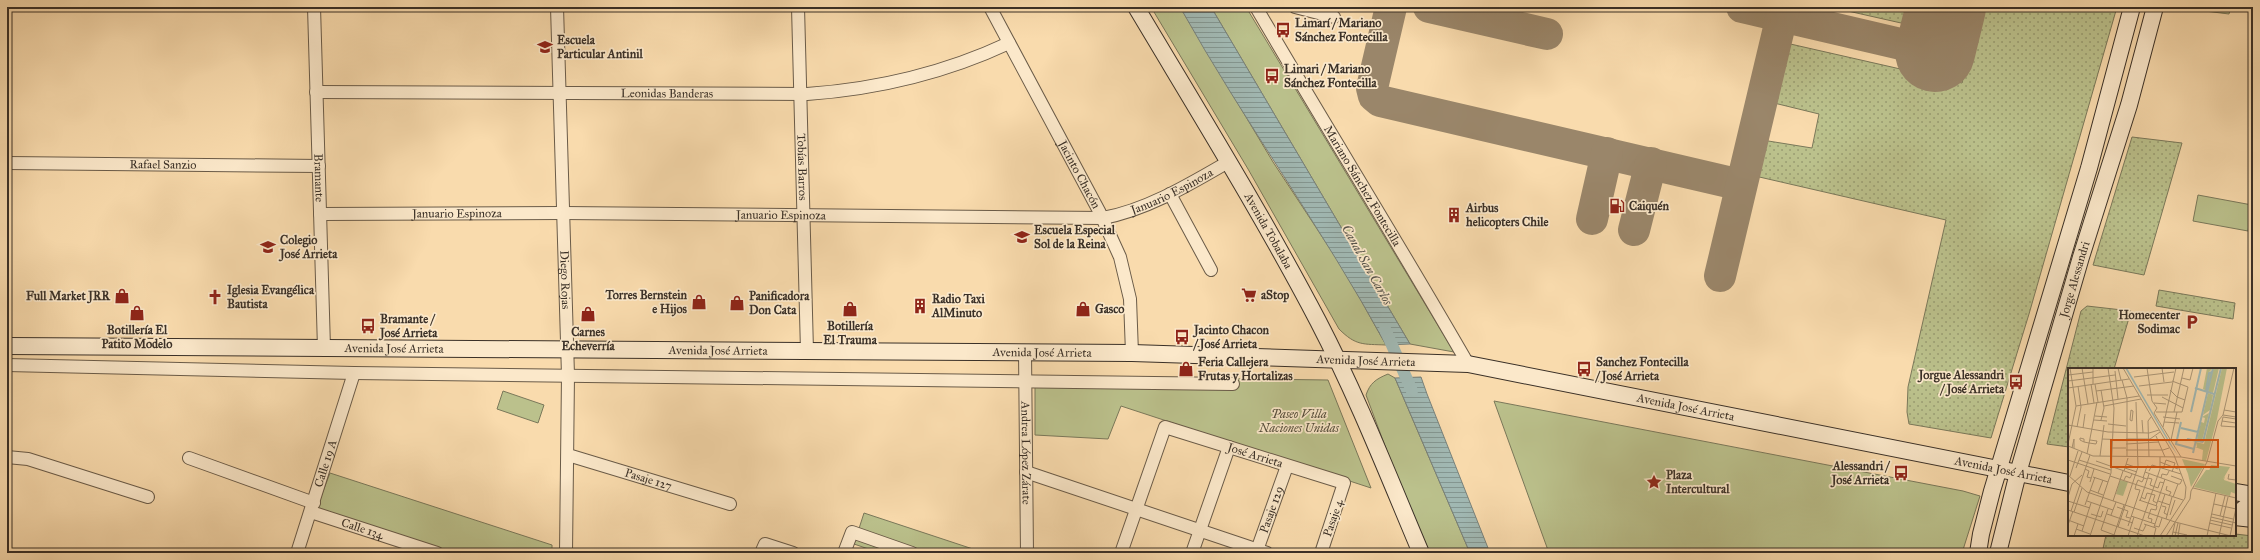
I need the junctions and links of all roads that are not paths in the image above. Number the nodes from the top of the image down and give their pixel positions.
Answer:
1 (314, 7) edge
2 (557, 7) edge
3 (798, 7) edge
4 (990, 7) edge
5 (1136, 7) edge
6 (1256, 7) edge
7 (1295, 7) edge
8 (2132, 7) edge
9 (2155, 7) edge
10 (1334, 17) dead end
11 (1009, 43) junction
12 (316, 92) junction
13 (559, 93) junction
14 (800, 95) junction
15 (1228, 162) junction
16 (7, 164) edge
17 (319, 166) junction
18 (1170, 194) junction
19 (563, 213) junction
20 (320, 214) junction
21 (803, 215) junction
22 (1103, 218) junction
23 (1211, 270) dead end
24 (7, 346) edge
25 (324, 348) junction
26 (567, 350) junction
27 (807, 351) junction
28 (1025, 352) junction
29 (1132, 353) junction
30 (1337, 359) junction
31 (1468, 364) junction
32 (7, 365) edge
33 (568, 375) junction
34 (352, 379) junction
35 (1025, 383) junction
36 (1233, 384) dead end
37 (1229, 447) junction
38 (568, 455) junction
39 (7, 457) edge
40 (189, 458) dead end
41 (1287, 466) junction
42 (1998, 469) junction
43 (1026, 472) junction
44 (2018, 473) junction
45 (2068, 482) edge
46 (1344, 484) joint
47 (2236, 492) edge
48 (2253, 495) edge
49 (148, 497) dead end
50 (2253, 501) edge
51 (730, 504) dead end
52 (313, 507) junction
53 (1136, 509) junction
54 (2236, 515) edge
55 (2236, 516) edge
56 (2253, 519) edge
57 (1200, 530) junction
58 (763, 548) edge
59 (1260, 552) edge
60 (297, 553) edge
61 (437, 553) edge
62 (566, 553) edge
63 (793, 553) edge
64 (844, 553) edge
65 (912, 553) edge
66 (1027, 553) edge
67 (1121, 553) edge
68 (1192, 553) edge
69 (1321, 553) edge
70 (1421, 553) edge
71 (1978, 553) edge
72 (1998, 553) edge

1 - 12 street, Bramante
2 - 13 street, Diego Rojas
3 - 14 street, Tobías Barros
4 - 11 street, Jacinto Chacón
5 - 15 main road, Avenida Tobalaba
6 - 31 street, Mariano Sánchez Fontecilla
7 - 10 street
8 - 42 main road, Jorge Alessandri
9 - 44 main road, Jorge Alessandri
11 - 14 street, Leonidas Banderas
11 - 22 street, Jacinto Chacón
12 - 13 street, Leonidas Banderas
12 - 17 street, Bramante
13 - 14 street, Leonidas Banderas
13 - 19 street, Diego Rojas
14 - 21 street, Tobías Barros
15 - 18 street, Januario Espinoza
15 - 30 main road, Avenida Tobalaba
16 - 17 street, Rafael Sanzio
17 - 20 street, Bramante
18 - 22 street, Januario Espinoza
18 - 23 street
19 - 20 street, Januario Espinoza
19 - 21 street, Januario Espinoza
19 - 26 street, Diego Rojas
20 - 25 street, Bramante
21 - 22 street, Januario Espinoza
21 - 27 street, Tobías Barros
22 - 29 street, Jacinto Chacón
24 - 25 main road, Avenida José Arrieta
25 - 26 main road, Avenida José Arrieta
26 - 27 main road, Avenida José Arrieta
26 - 33 street, Diego Rojas
27 - 28 main road, Avenida José Arrieta
28 - 29 main road, Avenida José Arrieta
28 - 35 street, Andrea López Zárate
29 - 30 main road, Avenida José Arrieta
30 - 31 main road, Avenida José Arrieta
30 - 70 main road, Avenida Tobalaba
31 - 42 main road, Avenida José Arrieta
32 - 34 street
33 - 34 street
33 - 35 street
33 - 38 street, Diego Rojas
34 - 52 street, Calle 19 A
35 - 36 street
35 - 43 street, Andrea López Zárate
37 - 41 street, José Arrieta
37 - 53 street, José Arrieta
37 - 57 street
38 - 51 street, Pasaje 127
38 - 62 street, Diego Rojas
39 - 49 street
40 - 52 street, Calle 134
41 - 46 street, José Arrieta
41 - 59 street, Pasaje 129
42 - 44 main road, Avenida José Arrieta
42 - 71 main road, Jorge Alessandri
43 - 53 street
43 - 66 street, Andrea López Zárate
44 - 45 main road, Avenida José Arrieta
44 - 72 main road, Jorge Alessandri
46 - 69 street, Pasaje 4
47 - 48 main road
50 - 54 main road
52 - 60 street, Calle 19 A
52 - 61 street, Calle 134
53 - 57 street
53 - 67 street
55 - 56 main road
57 - 59 street
57 - 68 street
58 - 63 street
64 - 65 street

